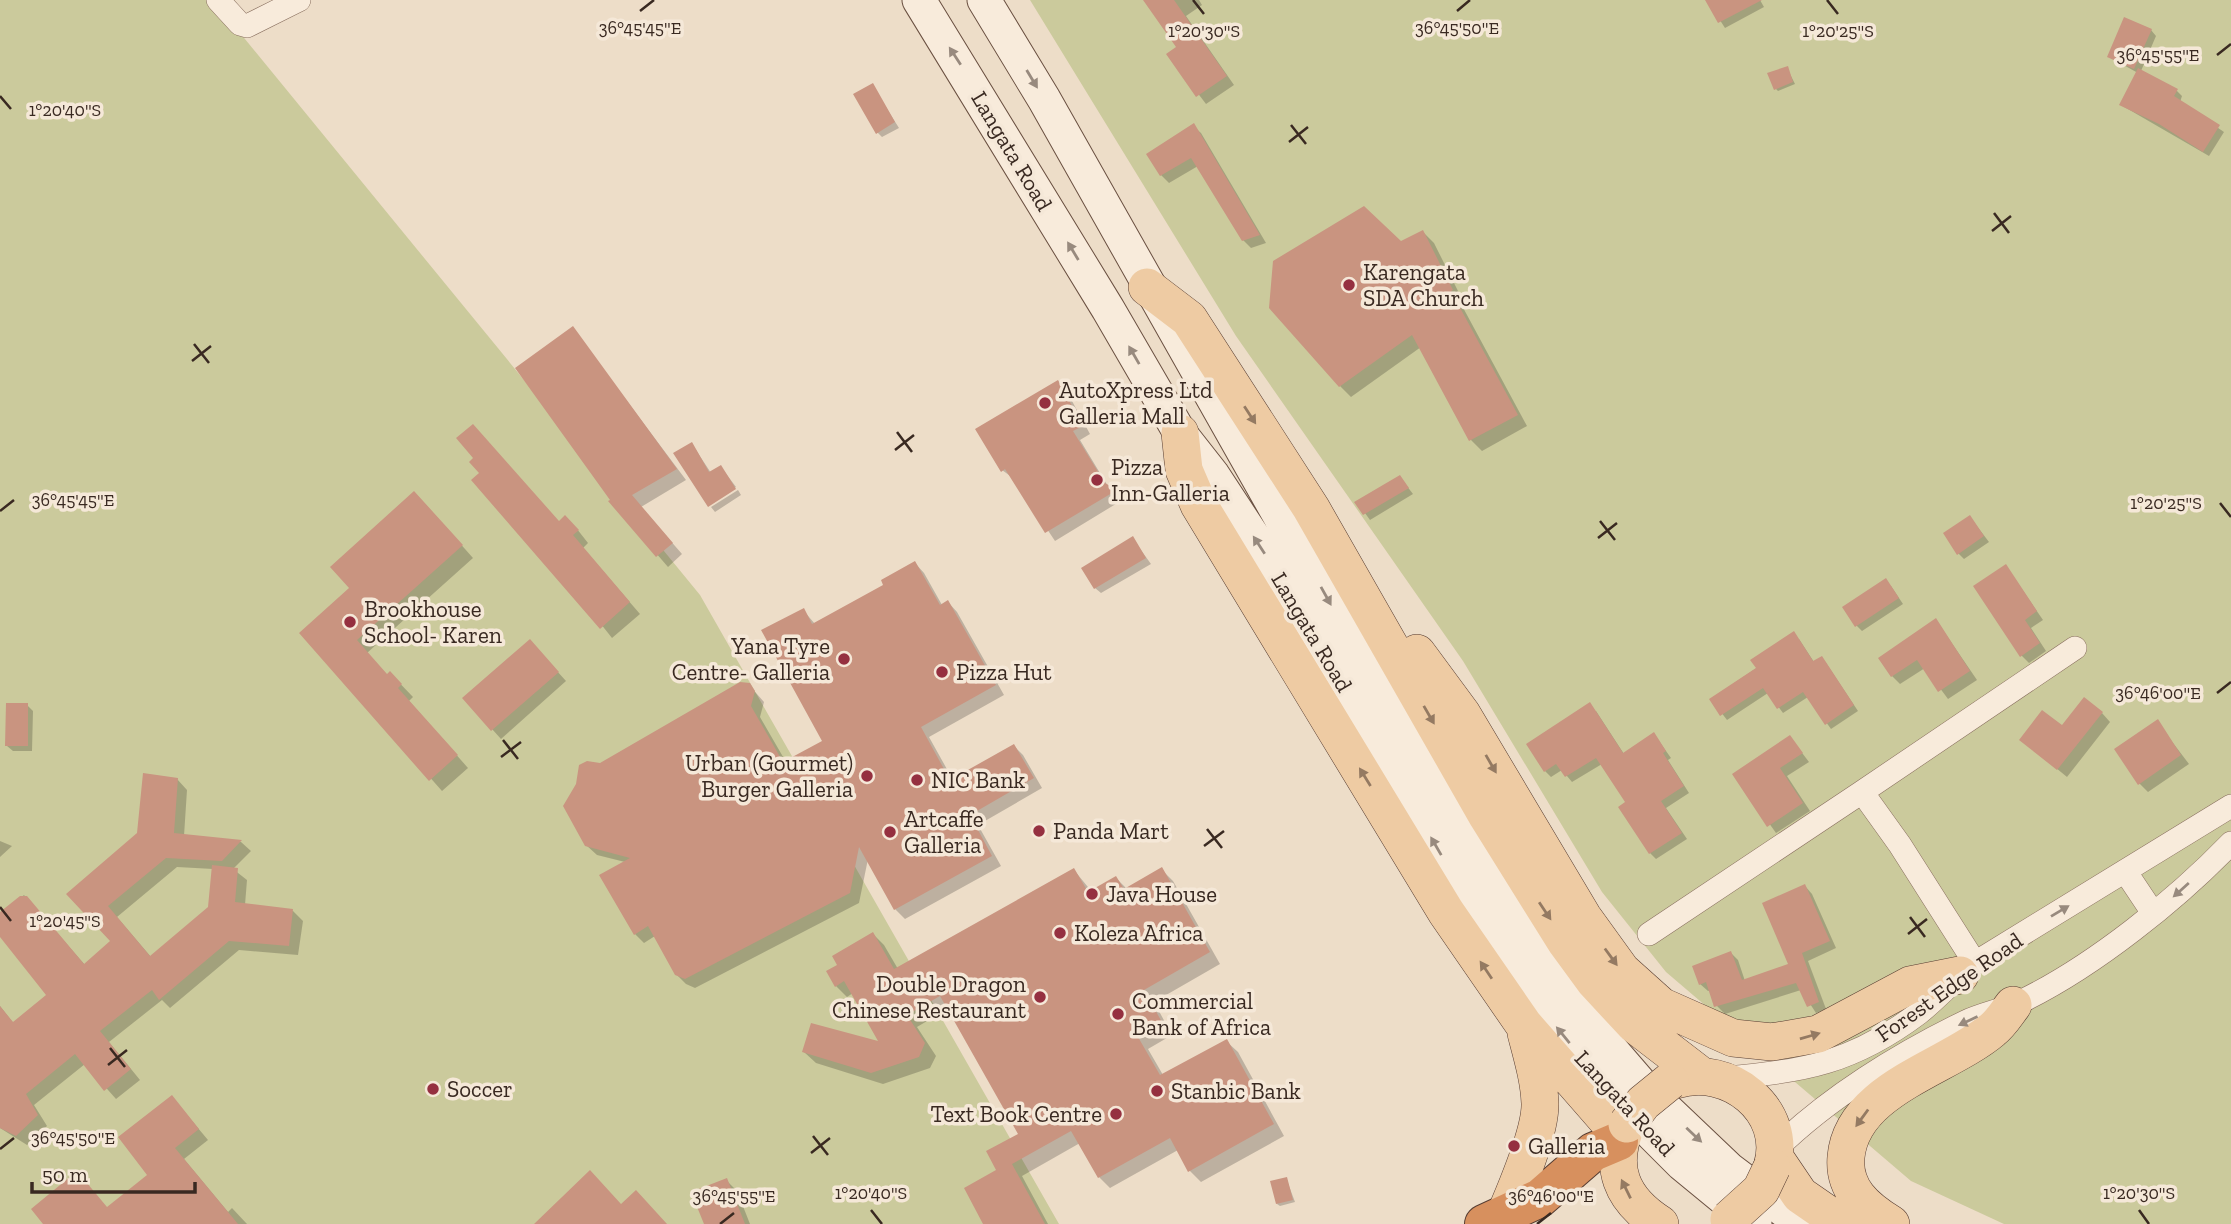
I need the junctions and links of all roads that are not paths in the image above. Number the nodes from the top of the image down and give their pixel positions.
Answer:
1 (299, 0) edge
2 (919, 0) edge
3 (984, 0) edge
4 (224, 2) edge
5 (1147, 287) junction
6 (1180, 433) junction
7 (1311, 508) junction
8 (2075, 648) dead end
9 (1862, 792) junction
10 (2231, 806) edge
11 (2231, 843) edge
12 (2125, 871) junction
13 (2153, 912) junction
14 (1649, 934) dead end
15 (1967, 969) junction
16 (2012, 1005) junction
17 (1524, 1025) junction
18 (1697, 1078) junction
19 (1622, 1134) junction
20 (1775, 1158) junction
21 (1494, 1220) edge
22 (1758, 1220) edge
23 (1660, 1224) edge
24 (1842, 1224) edge
25 (1891, 1224) edge

1 - 4 street
6 -> 2 main road, Langata Road
3 -> 5 main road, Langata Road
5 -> 7 main road
5 -> 22 main road, Langata Road
17 -> 6 main road
22 -> 6 main road, Langata Road
7 -> 15 main road
7 -> 18 main road
8 - 9 street
9 - 14 street
9 - 15 street
10 - 12 street, Forest Edge Road
11 -> 13 street, Forest Edge Road
12 - 13 street
15 -> 12 street, Forest Edge Road
13 - 16 street, Forest Edge Road
15 - 18 street, Forest Edge Road
16 -> 20 street, Forest Edge Road
16 -> 25 main road
17 - 19 main road
17 - 21 main road
18 - 19 main road, bridge
18 - 20 main road
19 - 21 highway
23 -> 19 main road
20 - 22 main road, bridge
20 - 24 main road

